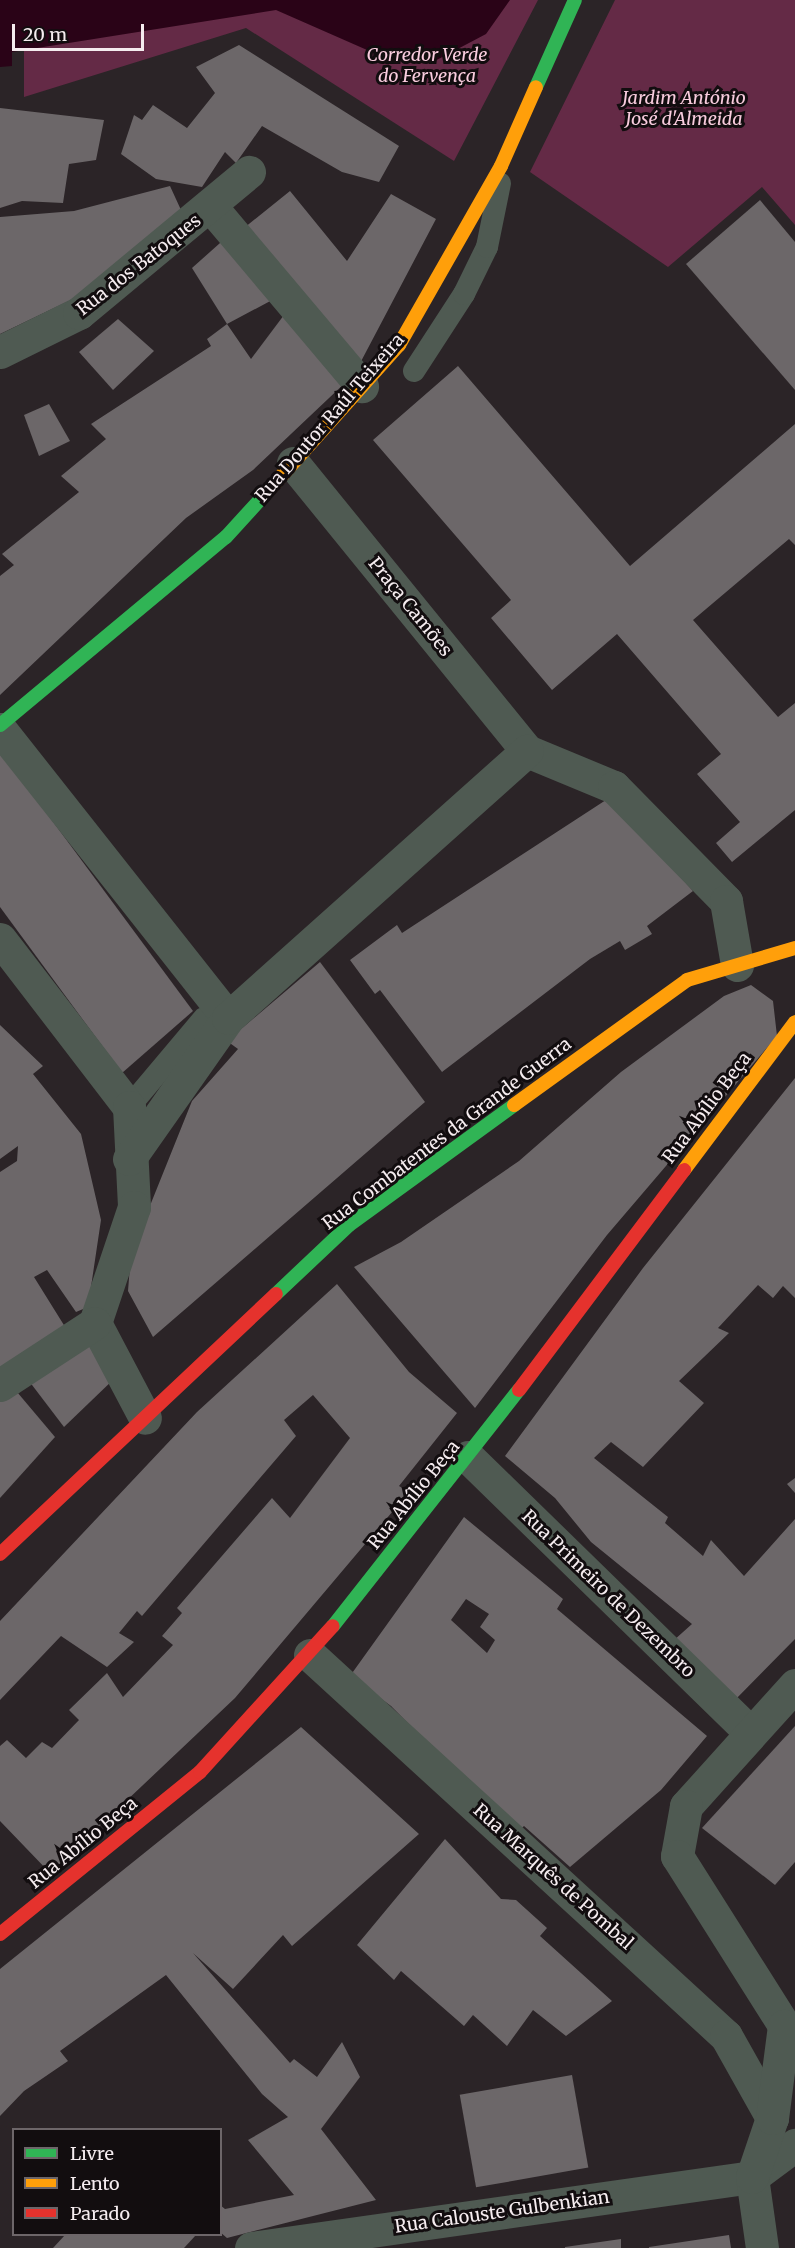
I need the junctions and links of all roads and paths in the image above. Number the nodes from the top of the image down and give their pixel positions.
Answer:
1 (575, 0) edge
2 (506, 152) junction
3 (249, 172) dead end
4 (212, 207) junction
5 (0, 352) edge
6 (414, 371) dead end
7 (362, 386) junction
8 (293, 463) junction
9 (0, 727) edge
10 (527, 751) junction
11 (0, 939) edge
12 (795, 948) edge
13 (737, 965) junction
14 (216, 1018) junction
15 (795, 1022) edge
16 (129, 1107) junction
17 (129, 1159) junction
18 (95, 1323) junction
19 (0, 1385) edge
20 (145, 1418) junction
21 (468, 1457) junction
22 (0, 1554) edge
23 (310, 1655) junction
24 (795, 1685) edge
25 (749, 1731) junction
26 (0, 1934) edge
27 (790, 2035) edge
28 (772, 2118) junction
29 (795, 2145) edge
30 (752, 2177) junction
31 (251, 2248) edge
32 (762, 2248) edge

1 - 2 street, Rua Doutor Raúl Teixeira
2 - 6 lane
2 - 7 street, Rua Doutor Raúl Teixeira
3 - 4 street, Rua dos Batoques
4 - 5 street, Rua dos Batoques
4 - 7 street, Rua dos Batoques
7 - 8 street, Rua Doutor Raúl Teixeira
8 - 9 street, Rua Doutor Raúl Teixeira
8 - 10 street, Praça Camões
9 - 14 street
10 - 13 street
10 - 14 street
11 - 16 street
12 - 13 street, Rua Combatentes da Grande Guerra
13 - 20 street, Rua Combatentes da Grande Guerra
14 - 16 lane
14 - 17 street
15 - 21 street, Rua Abílio Beça
16 - 17 street
17 - 18 street
18 - 19 street
18 - 20 street
20 - 22 street, Rua Combatentes da Grande Guerra
21 - 23 street, Rua Abílio Beça
21 - 25 street, Rua Primeiro de Dezembro
23 - 26 street, Rua Abílio Beça
23 - 28 street, Rua Marquês de Pombal
24 - 25 street
25 - 27 street
27 - 28 street
28 - 30 street
29 - 30 street
30 - 31 street, Rua Calouste Gulbenkian
30 - 32 street

